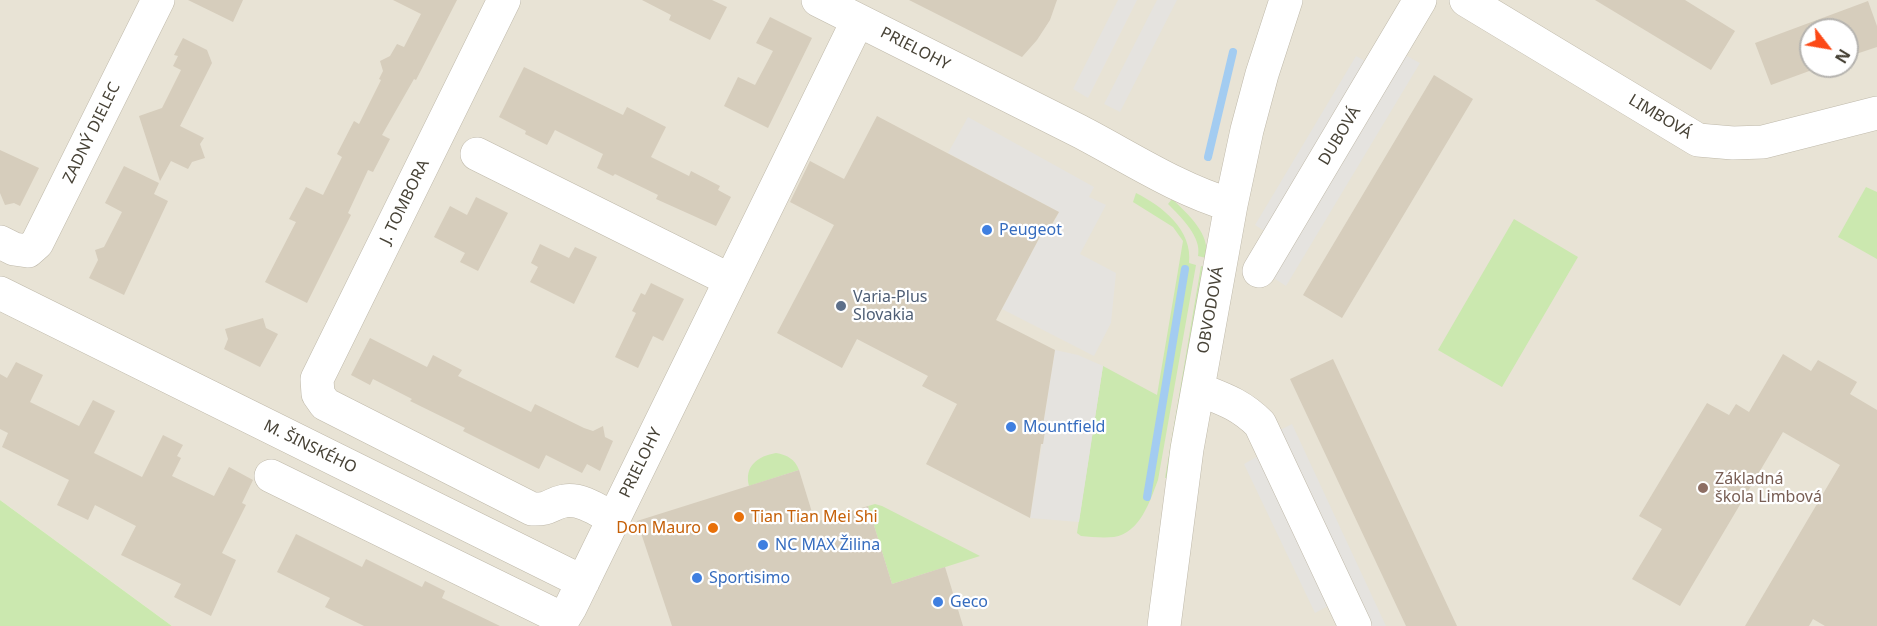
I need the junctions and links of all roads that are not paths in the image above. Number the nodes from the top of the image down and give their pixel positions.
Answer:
1 (158, 0) edge
2 (504, 0) edge
3 (818, 0) edge
4 (1286, 0) edge
5 (1420, 0) edge
6 (1466, 0) edge
7 (858, 20) junction
8 (1877, 113) edge
9 (477, 154) dead end
10 (1231, 205) junction
11 (7, 246) edge
12 (1259, 271) dead end
13 (730, 280) junction
14 (0, 293) edge
15 (1198, 389) junction
16 (271, 476) dead end
17 (614, 519) junction
18 (582, 582) junction
19 (561, 623) edge
20 (1164, 626) edge
21 (1355, 626) edge

1 - 11 street, ZADNÝ DIELEC
2 - 17 street, J. TOMBORA
3 - 7 street
4 - 10 street, OBVODOVÁ
5 - 12 street, DUBOVÁ
6 - 8 street, LIMBOVÁ
7 - 10 street, PRIELOHY
7 - 13 street, PRIELOHY
9 - 13 street
10 - 15 street, OBVODOVÁ
13 - 17 street, PRIELOHY
14 - 18 street, M. ŠINSKÉHO
15 - 20 street, OBVODOVÁ
15 - 21 street
16 - 19 street
17 - 18 street, PRIELOHY
18 - 19 street

